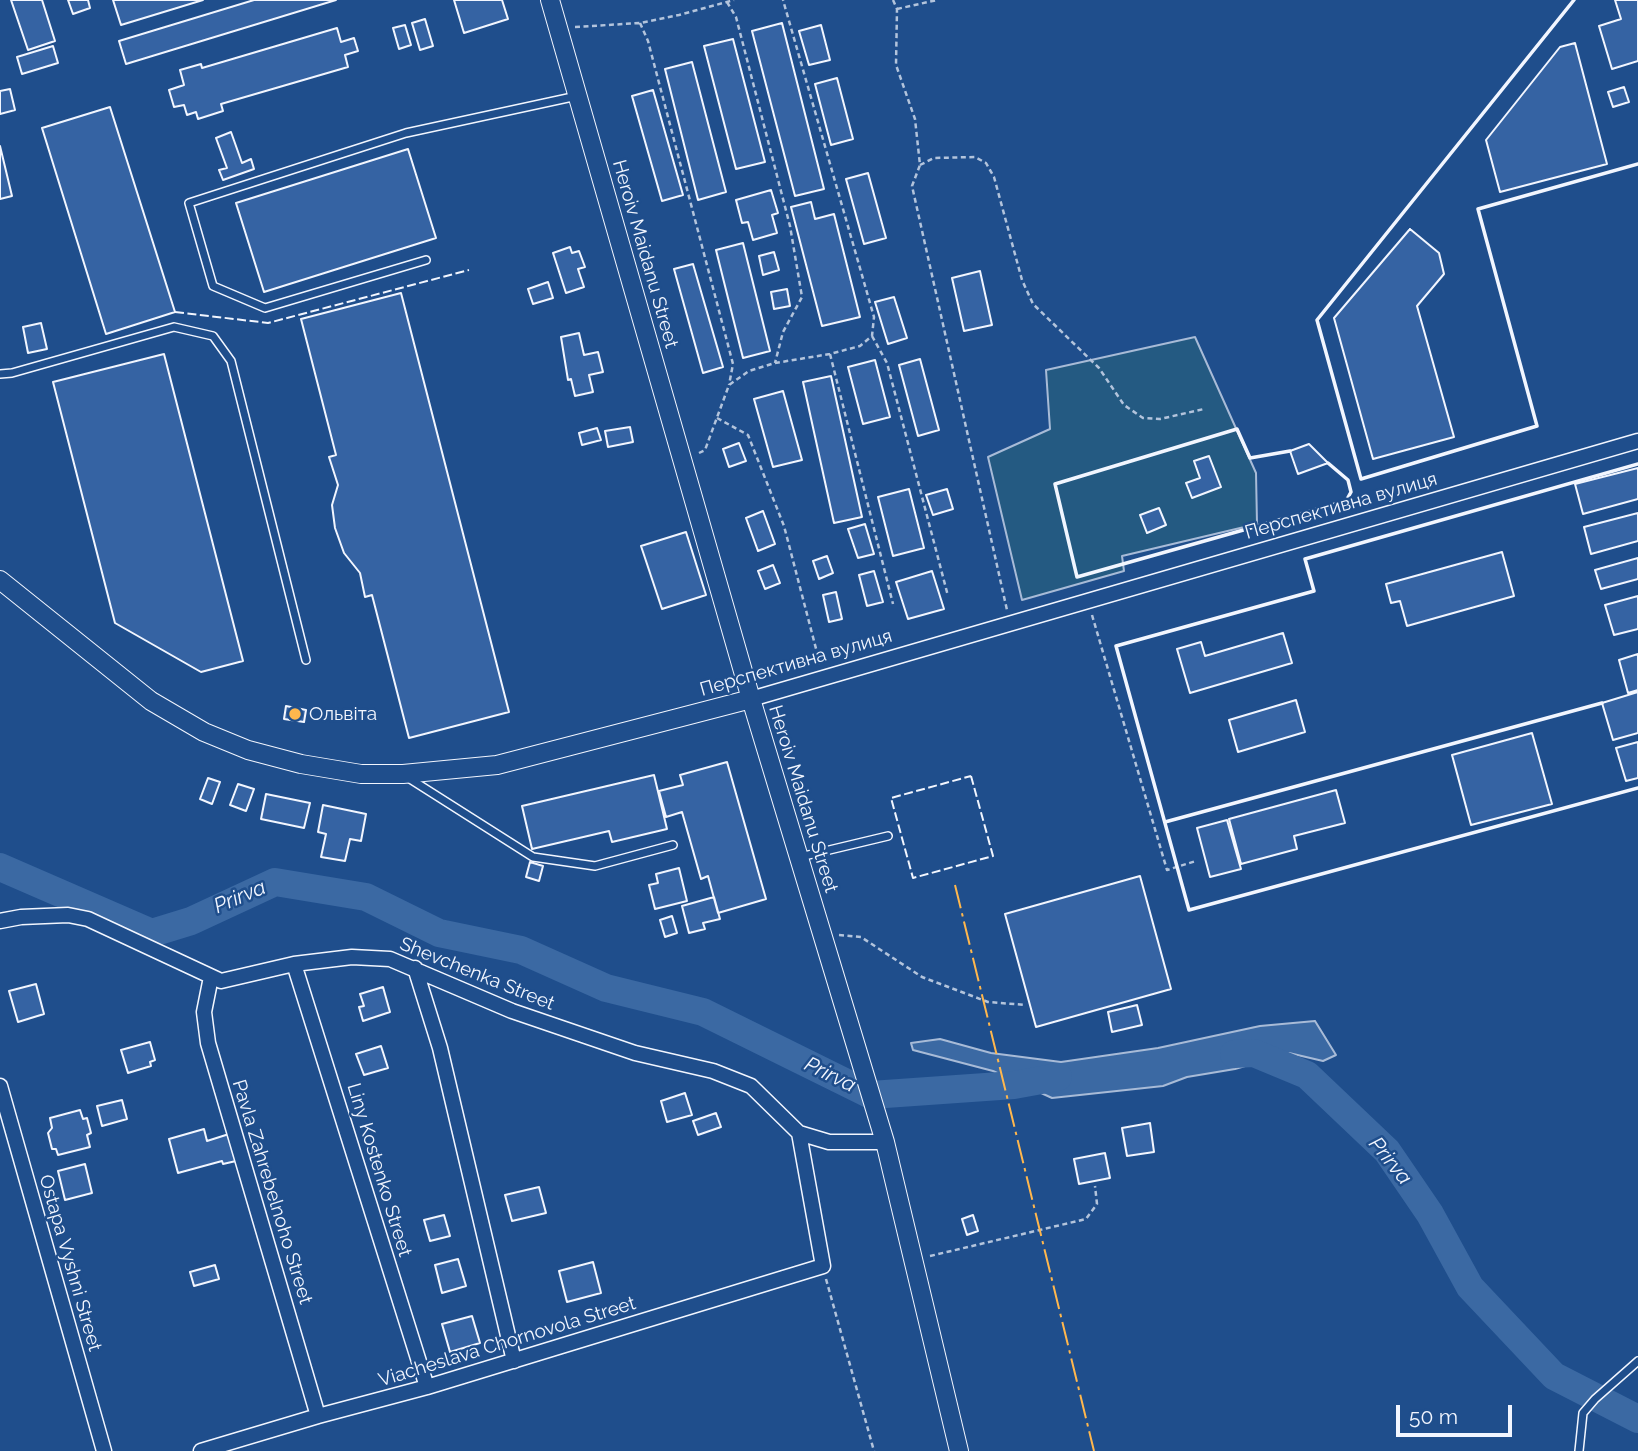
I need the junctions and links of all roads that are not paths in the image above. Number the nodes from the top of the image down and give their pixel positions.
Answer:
1 (550, 0) edge
2 (578, 95) junction
3 (426, 260) dead end
4 (0, 374) edge
5 (1638, 441) edge
6 (0, 580) edge
7 (306, 660) dead end
8 (751, 699) junction
9 (403, 774) junction
10 (888, 836) dead end
11 (673, 845) dead end
12 (799, 858) junction
13 (0, 921) edge
14 (294, 964) junction
15 (415, 968) junction
16 (211, 977) junction
17 (0, 1086) edge
18 (799, 1133) junction
19 (886, 1142) junction
20 (514, 1361) junction
21 (1638, 1361) edge
22 (427, 1387) junction
23 (318, 1416) junction
24 (104, 1451) edge
25 (201, 1451) edge
26 (959, 1451) edge
27 (1579, 1451) edge

1 - 2 street, Heroiv Maidanu Street
2 - 3 lane
2 - 8 street, Heroiv Maidanu Street
4 - 7 lane
5 - 8 street, Перспективна вулиця
6 - 9 street, Перспективна вулиця
8 - 9 street, Перспективна вулиця
8 - 12 street, Heroiv Maidanu Street
9 - 11 lane
10 - 12 lane
12 - 19 street, Heroiv Maidanu Street
13 - 16 street, Shevchenka Street
14 - 15 street, Shevchenka Street
14 - 16 street, Shevchenka Street
14 - 22 street, Liny Kostenko Street
15 - 18 street, Shevchenka Street
15 - 20 street
16 - 23 street, Pavla Zahrebelnoho Street
17 - 24 street, Ostapa Vyshni Street
18 - 19 street, Shevchenka Street
18 - 20 street, Viacheslava Chornovola Street
19 - 26 street, Heroiv Maidanu Street
20 - 22 street, Viacheslava Chornovola Street
21 - 27 lane
22 - 23 street, Viacheslava Chornovola Street
23 - 25 street, Viacheslava Chornovola Street

